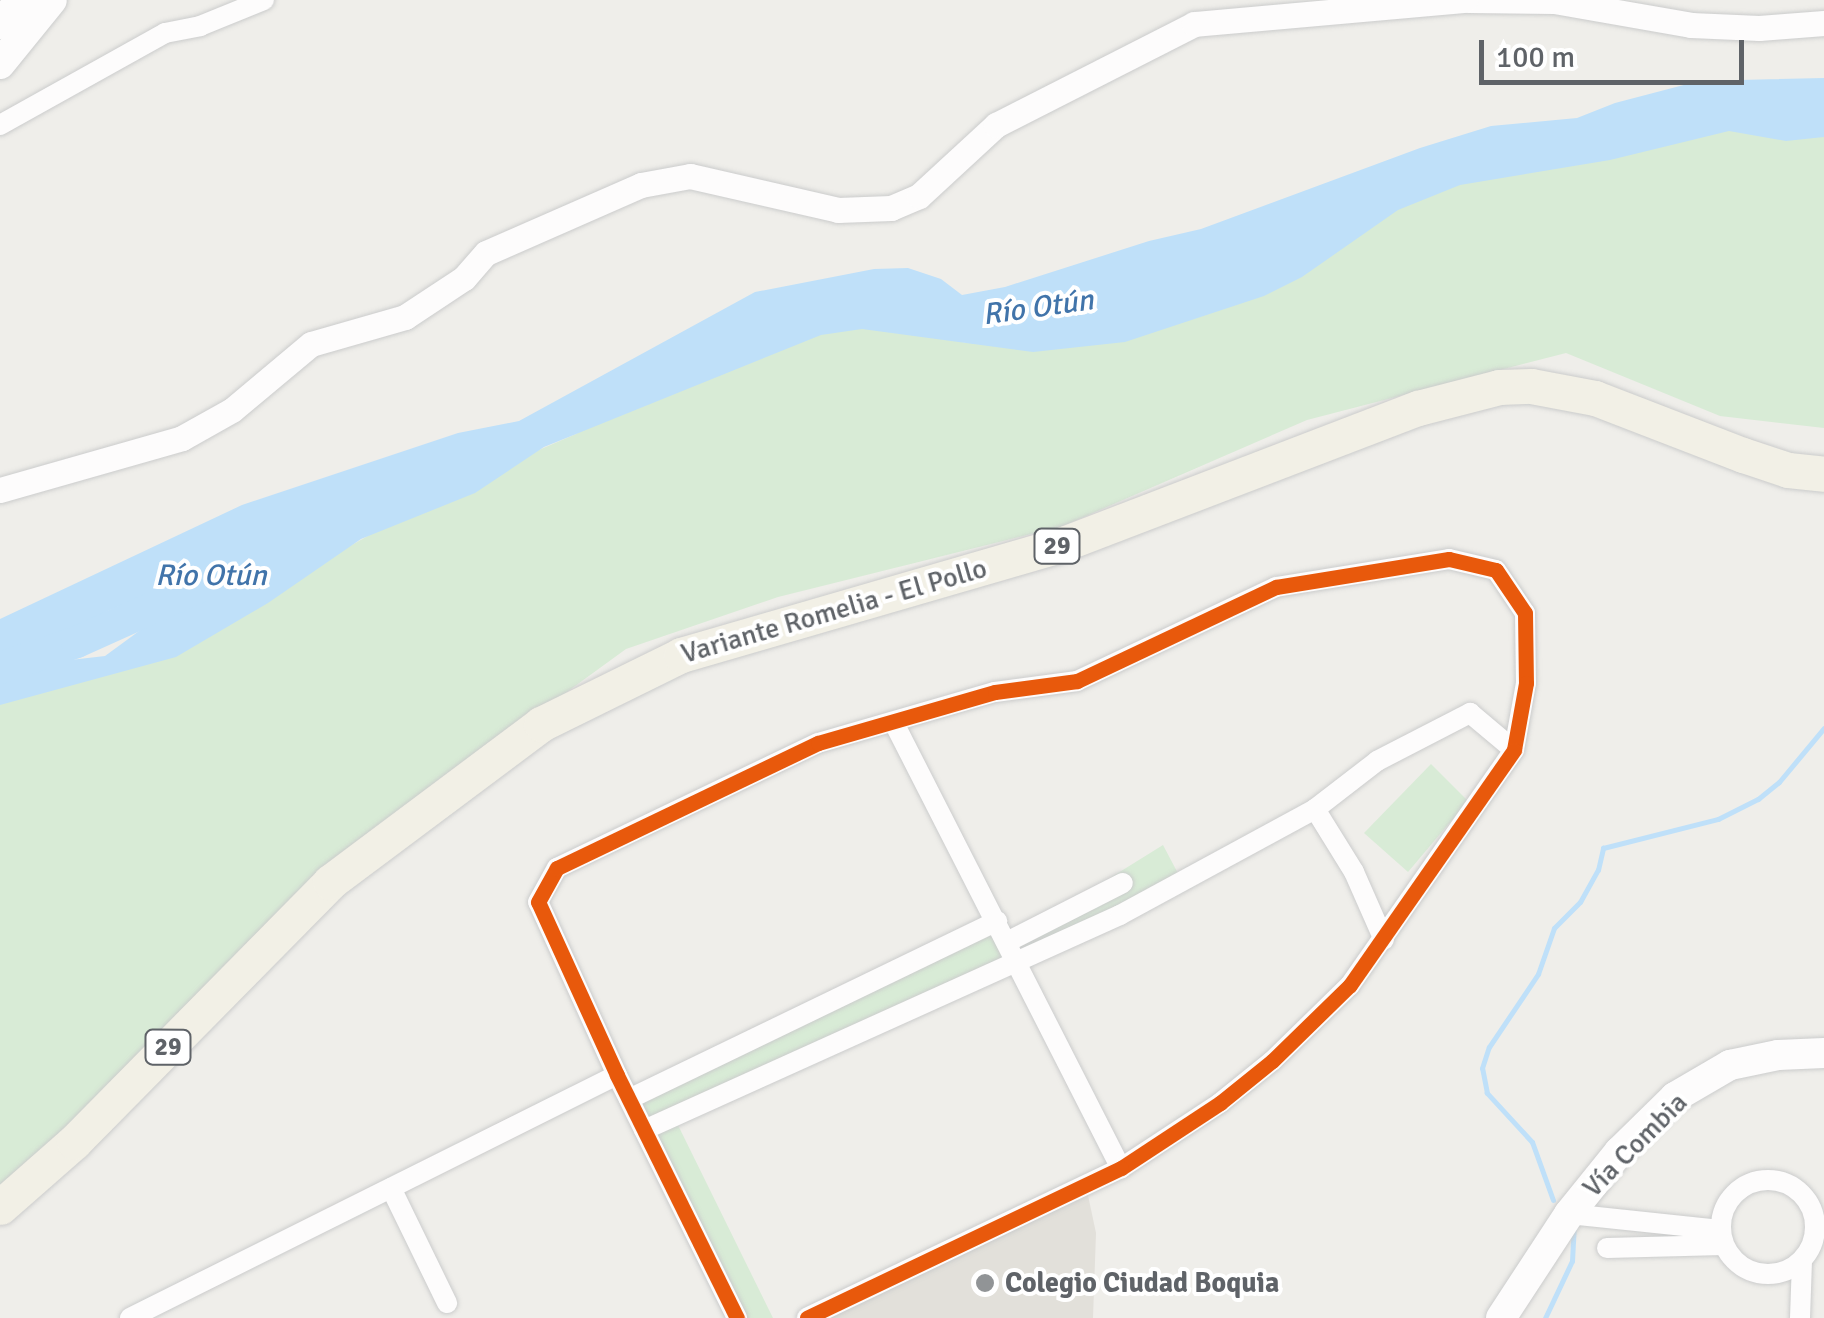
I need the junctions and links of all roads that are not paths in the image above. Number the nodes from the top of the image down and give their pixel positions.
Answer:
1 (20, 0) edge
2 (52, 0) edge
3 (264, 0) edge
4 (1467, 0) edge
5 (1824, 23) edge
6 (0, 24) edge
7 (0, 64) edge
8 (0, 125) edge
9 (1824, 474) edge
10 (0, 490) edge
11 (894, 723) junction
12 (1514, 750) junction
13 (1314, 809) junction
14 (1123, 883) dead end
15 (996, 921) junction
16 (1384, 940) junction
17 (1007, 942) junction
18 (1017, 962) junction
19 (1824, 1053) edge
20 (617, 1075) junction
21 (628, 1099) junction
22 (644, 1130) junction
23 (1121, 1168) junction
24 (391, 1188) junction
25 (0, 1207) edge
26 (1568, 1214) junction
27 (1721, 1237) junction
28 (1607, 1248) dead end
29 (1802, 1261) junction
30 (447, 1304) dead end
31 (170, 1309) edge
32 (130, 1318) edge
33 (737, 1318) edge
34 (806, 1318) edge
35 (1501, 1318) edge
36 (1800, 1318) edge

1 - 6 main road
2 - 7 main road
3 - 8 street
4 - 5 street
4 - 10 street
9 - 25 highway, Variante Romelia - El Pollo / 29
11 - 12 street
11 - 15 street
11 - 20 street
12 - 13 street
12 - 16 street
13 - 16 street
13 - 18 street
14 - 17 street
15 - 17 street
15 - 21 street
16 - 23 street
17 - 18 street
18 - 22 street
18 - 23 street
19 - 26 main road, Vía Combia
20 - 21 street
20 - 24 street
21 - 22 street
22 - 33 street
23 - 34 street
24 - 30 street
24 - 31 street
26 - 27 street
26 - 35 main road, Vía Combia
27 - 28 street
27 - 29 street
27 - 29 street
29 - 36 street
31 - 32 street

